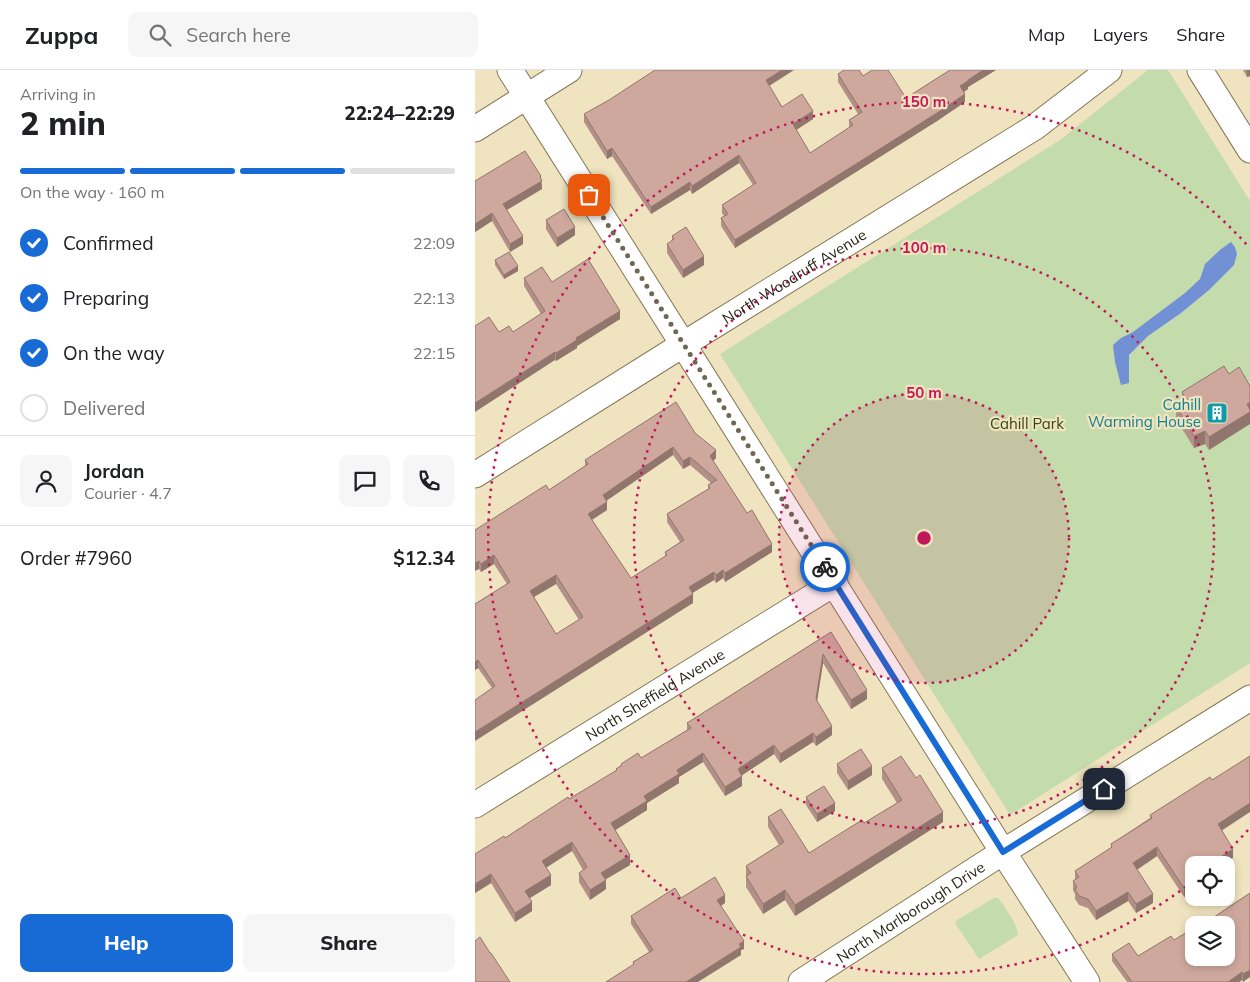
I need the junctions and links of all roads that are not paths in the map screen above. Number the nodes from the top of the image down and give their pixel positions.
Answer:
1 (510, 70) edge
2 (569, 70) edge
3 (1109, 70) edge
4 (1200, 70) edge
5 (527, 96) junction
6 (475, 129) edge
7 (1250, 150) edge
8 (683, 344) junction
9 (475, 476) edge
10 (835, 583) junction
11 (1250, 698) edge
12 (475, 805) edge
13 (1003, 852) junction
14 (801, 982) edge
15 (1087, 982) edge

1 - 5 street
2 - 5 street
3 - 8 street, North Woodruff Avenue
4 - 7 street
5 - 6 street
5 - 8 street
8 - 9 street, North Woodruff Avenue
8 - 10 street
10 - 12 street, North Sheffield Avenue
10 - 13 street
11 - 13 street, North Marlborough Drive
13 - 14 street, North Marlborough Drive
13 - 15 street

